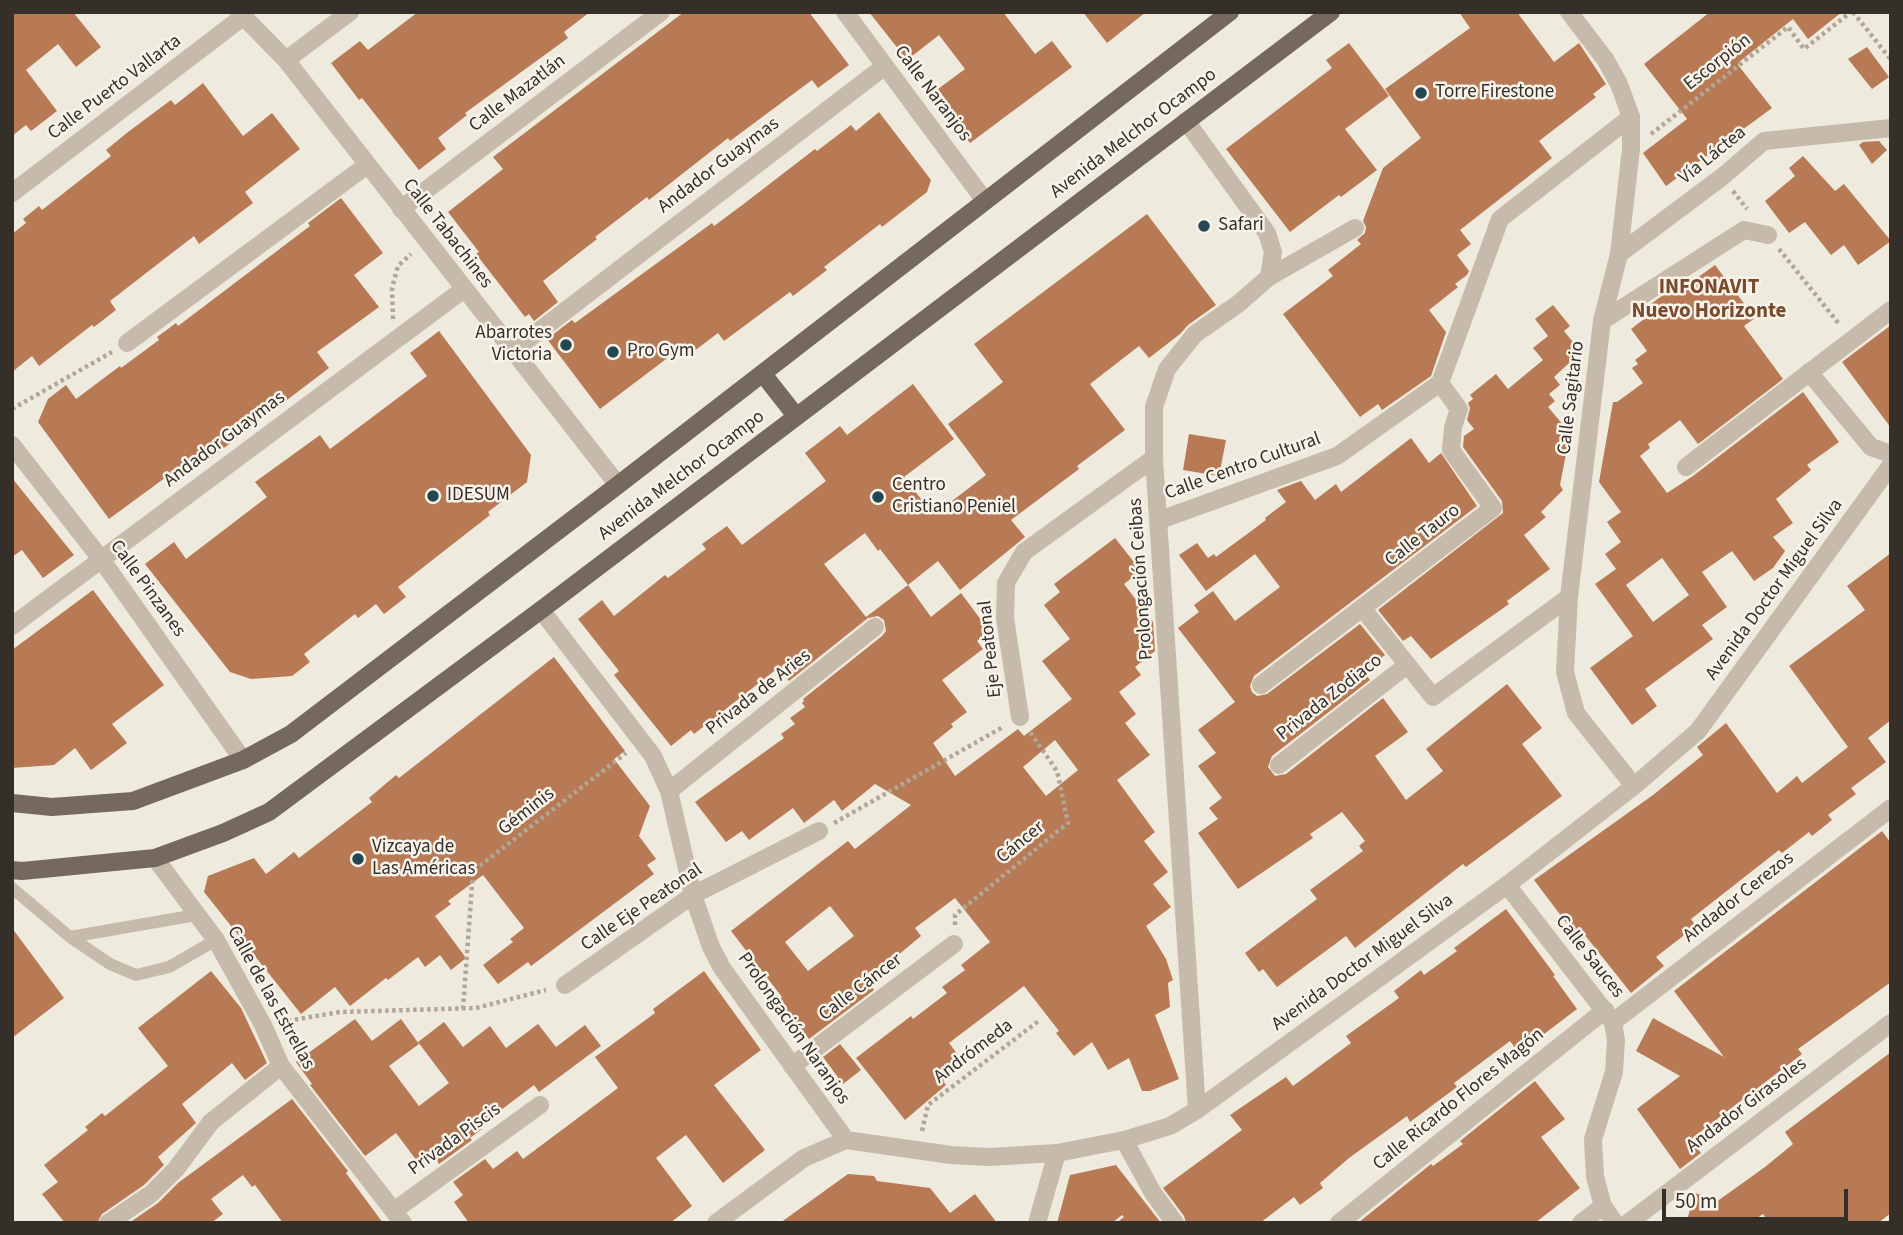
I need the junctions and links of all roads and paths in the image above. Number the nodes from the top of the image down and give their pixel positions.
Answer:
1 (350, 12) edge
2 (661, 12) edge
3 (845, 12) edge
4 (1230, 12) edge
5 (1331, 12) edge
6 (1569, 12) edge
7 (1852, 12) edge
8 (241, 14) edge
9 (286, 60) junction
10 (1891, 60) edge
11 (885, 66) junction
12 (1631, 117) junction
13 (1186, 121) junction
14 (1891, 128) edge
15 (1631, 149) junction
16 (367, 165) junction
17 (1722, 177) junction
18 (12, 193) edge
19 (985, 201) junction
20 (401, 209) junction
21 (1355, 228) dead end
22 (1768, 235) junction
23 (427, 241) junction
24 (1619, 254) junction
25 (1269, 277) junction
26 (464, 289) junction
27 (1891, 310) edge
28 (1602, 321) junction
29 (1850, 339) junction
30 (394, 341) junction
31 (127, 343) joint
32 (513, 351) junction
33 (1809, 372) junction
34 (763, 374) junction
35 (1440, 383) junction
36 (12, 409) edge
37 (796, 416) junction
38 (12, 445) edge
39 (1891, 454) edge
40 (1154, 458) junction
41 (1891, 465) edge
42 (1686, 467) dead end
43 (618, 485) junction
44 (1160, 520) junction
45 (100, 559) junction
46 (1569, 597) junction
47 (1363, 609) junction
48 (541, 610) junction
49 (12, 626) edge
50 (875, 627) dead end
51 (1407, 665) junction
52 (1261, 685) dead end
53 (1020, 717) junction
54 (640, 741) junction
55 (243, 760) junction
56 (1279, 765) dead end
57 (1634, 786) junction
58 (669, 791) junction
59 (12, 803) edge
60 (1891, 808) edge
61 (819, 831) joint
62 (155, 858) junction
63 (12, 870) edge
64 (1507, 885) junction
65 (12, 888) edge
66 (693, 895) junction
67 (196, 915) junction
68 (70, 937) junction
69 (216, 940) junction
70 (954, 944) joint
71 (565, 985) joint
72 (463, 1009) junction
73 (1609, 1016) junction
74 (1040, 1020) dead end
75 (1891, 1023) edge
76 (263, 1025) junction
77 (281, 1066) junction
78 (792, 1066) junction
79 (540, 1105) dead end
80 (1197, 1110) junction
81 (846, 1140) junction
82 (1124, 1140) junction
83 (918, 1149) junction
84 (1057, 1153) junction
85 (1603, 1206) junction
86 (399, 1216) edge
87 (108, 1223) edge
88 (716, 1223) edge
89 (1037, 1223) edge
90 (1175, 1223) edge
91 (1339, 1223) edge
92 (1581, 1223) edge
93 (1615, 1223) edge
94 (1628, 1223) edge

1 - 9 street
2 - 20 street, Calle Mazatlán
3 - 11 street, Calle Naranjos
4 - 19 main road, Avenida Melchor Ocampo
5 - 13 main road, Avenida Melchor Ocampo
6 - 12 street, Calle Sagitario
7 - 10 path
7 - 15 path, Escorpión
8 - 9 street, Calle Tabachines
8 - 18 street, Calle Puerto Vallarta
9 - 16 street, Calle Tabachines
11 - 19 street, Calle Naranjos
11 - 32 street, Andador Guaymas
12 - 15 street, Calle Sagitario
12 - 35 street
13 - 25 street
13 - 37 main road, Avenida Melchor Ocampo
14 - 17 street, Vía Láctea
15 - 24 street, Calle Sagitario
16 - 20 street, Calle Tabachines
16 - 31 street
17 - 22 path
17 - 24 street, Vía Láctea
19 - 34 main road, Avenida Melchor Ocampo
20 - 23 street, Calle Tabachines
21 - 25 street, Prolongación Ceibas
22 - 28 street
22 - 29 path
23 - 26 street, Calle Tabachines
23 - 30 path
24 - 28 street, Calle Sagitario
25 - 40 street, Prolongación Ceibas
26 - 30 street, Andador Guaymas
26 - 32 street, Calle Tabachines
27 - 29 street
28 - 46 street, Calle Sagitario
29 - 33 street
30 - 45 street, Andador Guaymas
31 - 36 path
32 - 43 street, Calle Tabachines
33 - 39 street
33 - 42 street
34 - 37 main road
34 - 43 main road, Avenida Melchor Ocampo
35 - 44 street, Calle Centro Cultural
35 - 47 street, Calle Tauro
37 - 48 main road, Avenida Melchor Ocampo
38 - 45 street, Calle Pinzanes
40 - 44 street, Prolongación Ceibas
40 - 53 street, Eje Peatonal
41 - 57 street, Avenida Doctor Miguel Silva
43 - 55 main road, Avenida Melchor Ocampo
44 - 80 street, Prolongación Ceibas
45 - 49 street, Andador Guaymas
45 - 55 street, Calle Pinzanes
46 - 51 street, Privada Zodiaco
46 - 57 street, Calle Sagitario
47 - 51 street
47 - 52 street, Calle Tauro
48 - 54 street, Prolongación Naranjos
48 - 62 main road, Avenida Melchor Ocampo
50 - 58 street, Privada de Aries
51 - 56 street, Privada Zodiaco
53 - 61 path, Eje Peatonal
53 - 70 path, Cáncer
54 - 58 street, Prolongación Naranjos
54 - 72 path, Géminis
55 - 59 main road, Avenida Melchor Ocampo
57 - 64 street, Avenida Doctor Miguel Silva
58 - 66 street, Prolongación Naranjos
60 - 73 street, Andador Cerezos
61 - 66 street, Calle Eje Peatonal
62 - 63 main road, Avenida Melchor Ocampo
62 - 67 street, Calle de las Estrellas
64 - 73 street, Calle Sauces
64 - 80 street, Avenida Doctor Miguel Silva
65 - 68 lane
66 - 71 street, Calle Eje Peatonal
66 - 78 street, Prolongación Naranjos
67 - 68 lane
67 - 69 street, Calle de las Estrellas
68 - 69 lane
69 - 76 street, Calle de las Estrellas
70 - 78 street, Calle Cáncer
71 - 72 path
72 - 76 path
73 - 85 street, Calle Sauces
73 - 91 street, Calle Ricardo Flores Magón
74 - 83 path, Andrómeda
75 - 94 street, Andador Girasoles
76 - 77 street, Calle de las Estrellas
77 - 86 street, Calle de las Estrellas
77 - 87 street
78 - 81 street, Prolongación Naranjos
79 - 86 street, Privada Piscis
80 - 82 street, Avenida Doctor Miguel Silva
81 - 83 street, Avenida Doctor Miguel Silva
81 - 88 street
82 - 84 street, Avenida Doctor Miguel Silva
82 - 90 street
83 - 84 street, Avenida Doctor Miguel Silva
84 - 89 street
85 - 92 street
85 - 93 street, Calle Sauces

